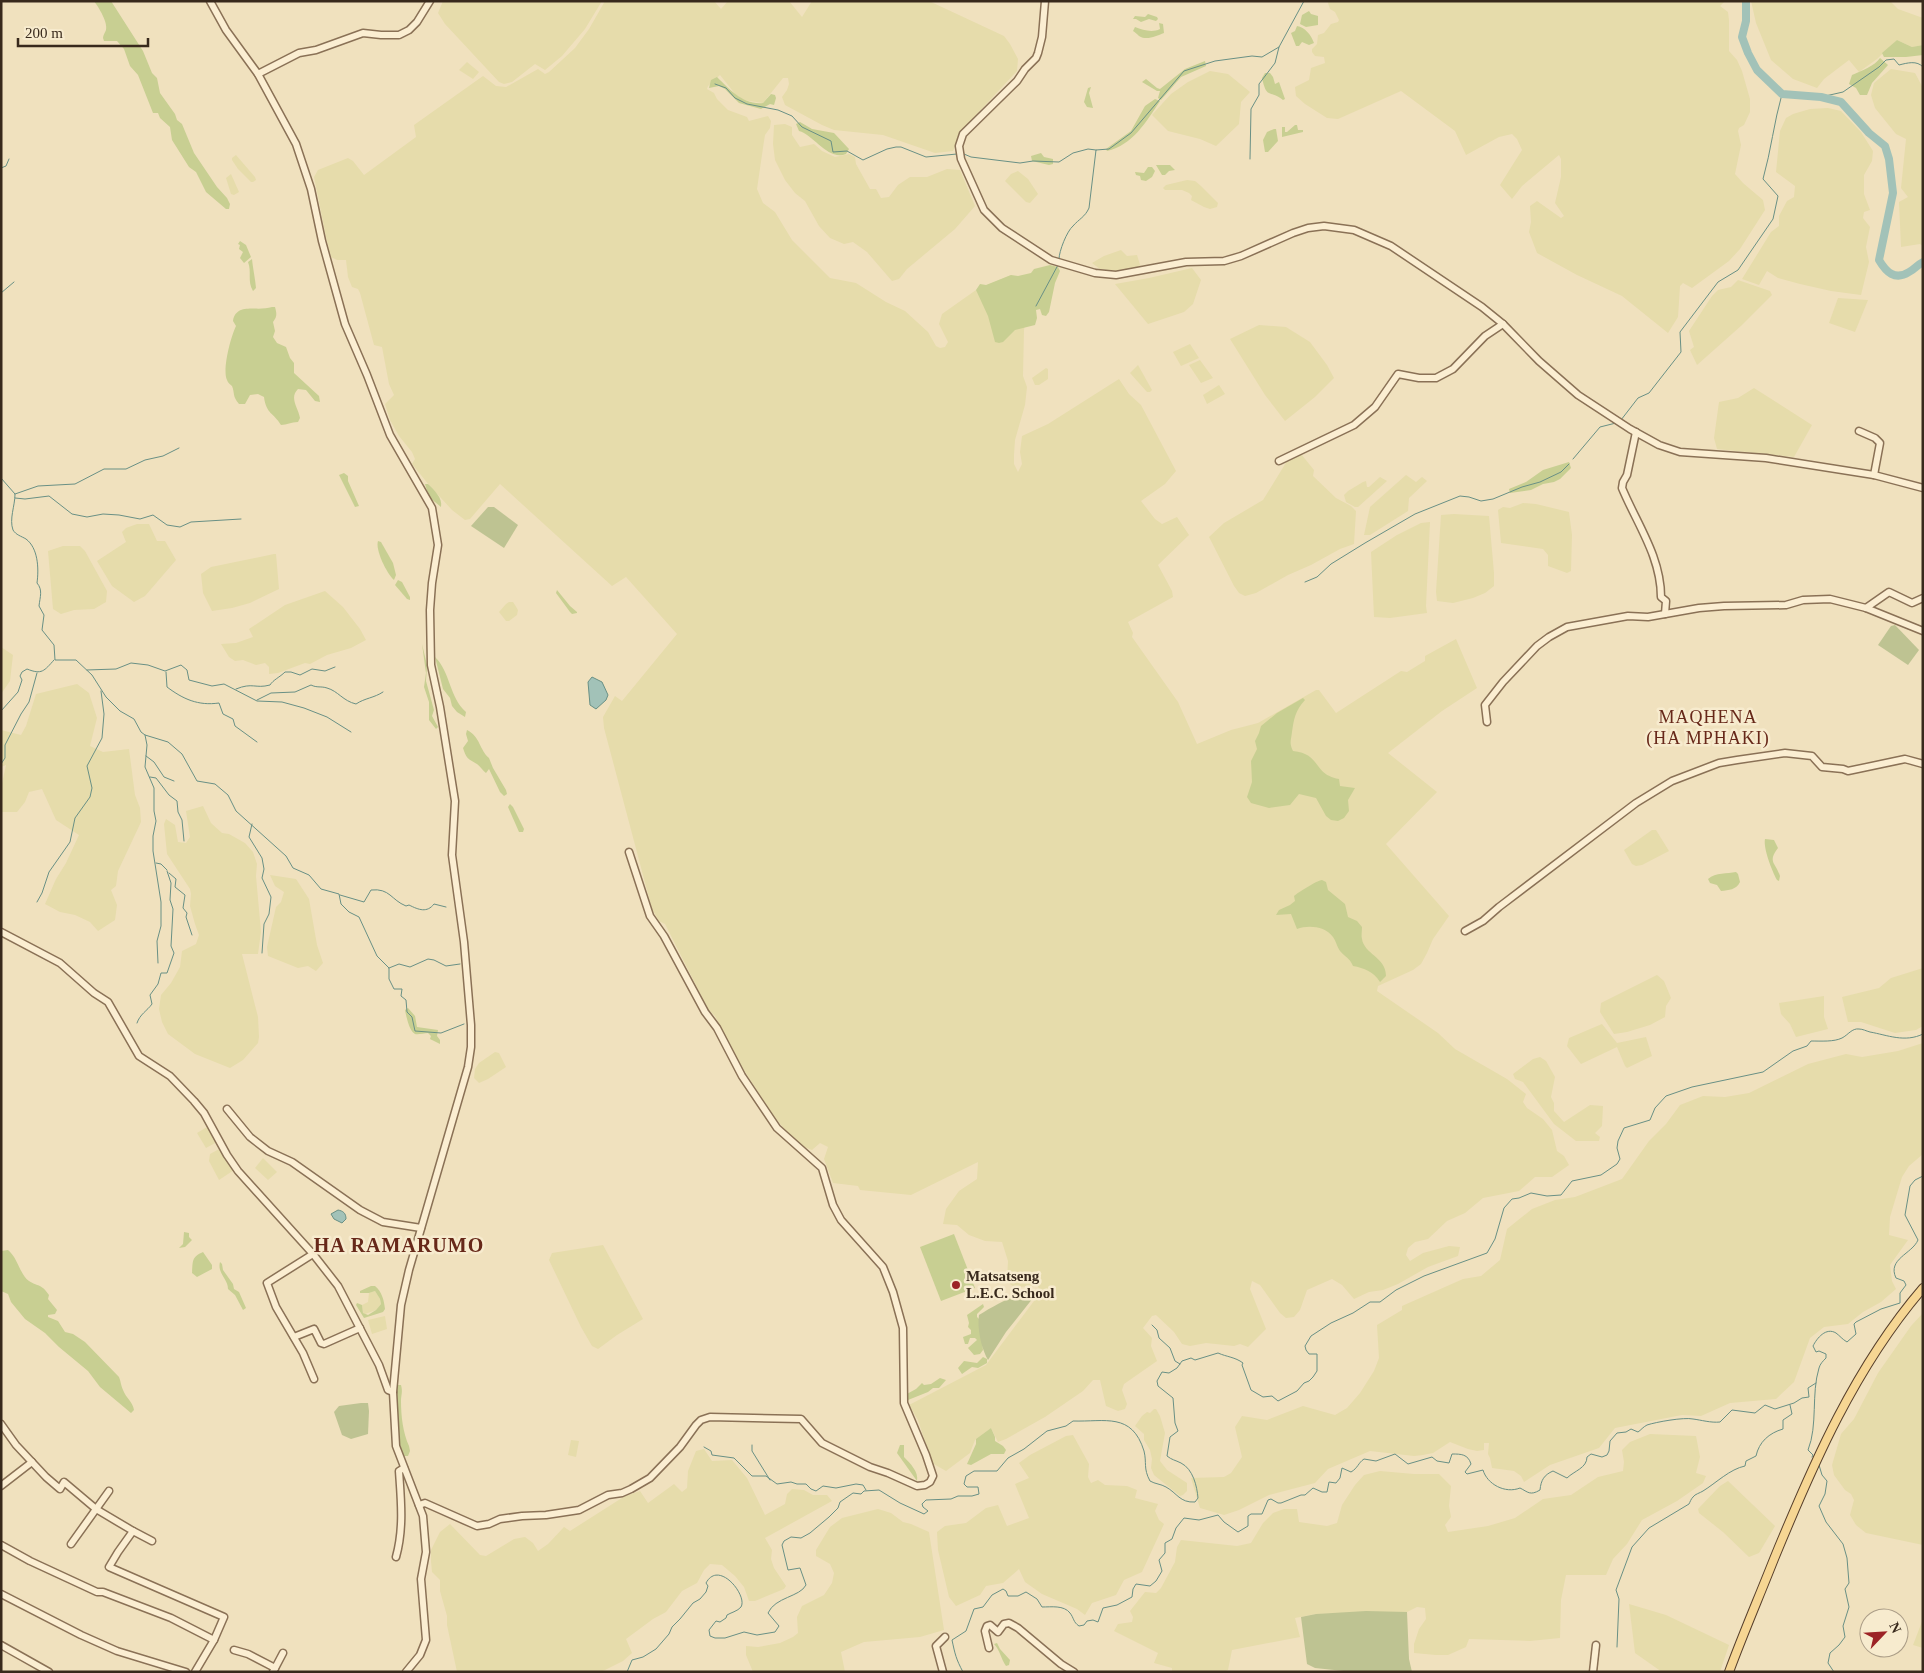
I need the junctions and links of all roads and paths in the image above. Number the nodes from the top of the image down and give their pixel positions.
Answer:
1 (210, 1) edge
2 (429, 1) edge
3 (1045, 1) edge
4 (258, 74) junction
5 (1503, 324) junction
6 (1860, 431) dead end
7 (1636, 432) junction
8 (1279, 461) dead end
9 (1874, 475) junction
10 (1923, 488) edge
11 (1923, 598) edge
12 (1866, 608) junction
13 (1665, 614) junction
14 (1923, 631) edge
15 (1487, 722) dead end
16 (1923, 764) edge
17 (629, 852) dead end
18 (1465, 931) dead end
19 (1, 932) edge
20 (227, 1109) dead end
21 (421, 1228) junction
22 (313, 1254) junction
23 (1923, 1288) edge
24 (360, 1328) junction
25 (294, 1337) junction
26 (314, 1379) dead end
27 (393, 1392) junction
28 (3, 1428) edge
29 (32, 1462) junction
30 (404, 1468) junction
31 (1, 1486) edge
32 (109, 1491) dead end
33 (419, 1504) junction
34 (96, 1509) junction
35 (133, 1530) junction
36 (152, 1541) dead end
37 (71, 1544) dead end
38 (1, 1545) edge
39 (396, 1556) dead end
40 (1, 1594) edge
41 (945, 1637) dead end
42 (214, 1640) junction
43 (1, 1645) edge
44 (1596, 1645) dead end
45 (989, 1648) dead end
46 (234, 1650) dead end
47 (283, 1653) dead end
48 (274, 1670) edge
49 (49, 1672) edge
50 (186, 1672) edge
51 (195, 1672) edge
52 (406, 1672) edge
53 (943, 1672) edge
54 (1074, 1672) edge
55 (1593, 1672) edge
56 (1728, 1672) edge

1 - 4 street
2 - 4 street
3 - 5 street
4 - 21 street
5 - 7 street
5 - 8 street
6 - 9 street
7 - 9 street
7 - 13 street
9 - 10 street
11 - 12 street
12 - 13 street
12 - 14 street
13 - 15 street
16 - 18 street
17 - 33 street
19 - 22 street
20 - 21 street
21 - 27 street
22 - 24 street
22 - 25 street
23 - 56 main road
24 - 25 street
24 - 27 street
25 - 26 street
27 - 30 street
28 - 29 street
29 - 31 street
29 - 34 street
30 - 33 street
30 - 39 street
32 - 34 street
33 - 52 street
34 - 35 street
34 - 37 street
35 - 36 street
35 - 42 street
38 - 42 street
40 - 50 street
41 - 53 street
42 - 51 street
43 - 49 street
44 - 55 street
45 - 54 street
46 - 48 street
47 - 48 street

